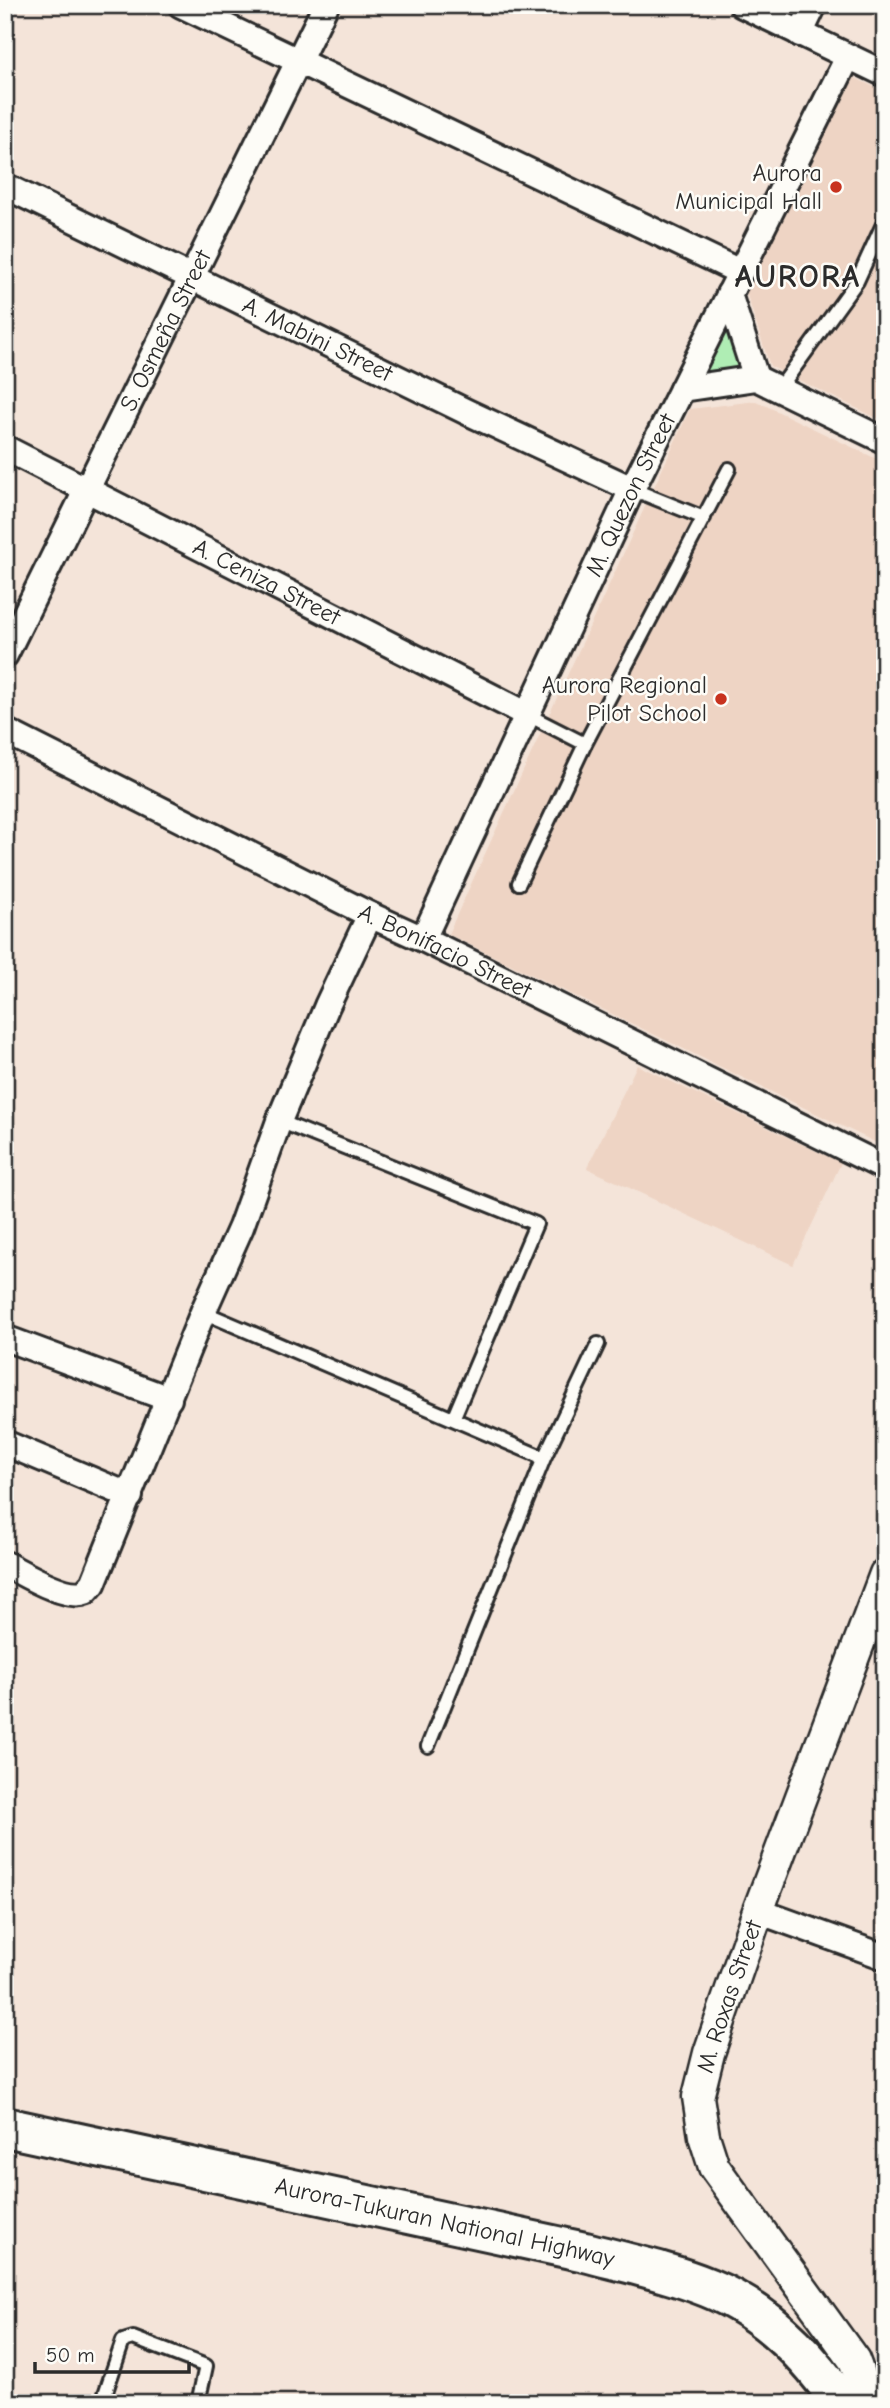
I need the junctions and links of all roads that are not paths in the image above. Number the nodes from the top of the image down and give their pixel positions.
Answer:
1 (181, 5) edge
2 (326, 5) edge
3 (742, 5) edge
4 (814, 5) edge
5 (800, 34) junction
6 (848, 57) junction
7 (299, 62) junction
8 (885, 74) edge
9 (5, 187) edge
10 (885, 220) edge
11 (192, 279) junction
12 (735, 283) junction
13 (756, 378) junction
14 (682, 389) junction
15 (779, 389) junction
16 (885, 441) edge
17 (5, 448) edge
18 (729, 469) dead end
19 (632, 489) junction
20 (87, 490) junction
21 (704, 518) junction
22 (5, 655) edge
23 (528, 715) junction
24 (5, 731) edge
25 (585, 744) junction
26 (519, 883) dead end
27 (370, 915) junction
28 (423, 939) junction
29 (279, 1121) junction
30 (885, 1168) edge
31 (204, 1311) junction
32 (5, 1338) edge
33 (598, 1344) dead end
34 (169, 1399) junction
35 (453, 1419) junction
36 (5, 1443) edge
37 (544, 1458) junction
38 (130, 1496) junction
39 (5, 1564) edge
40 (885, 1574) edge
41 (428, 1746) dead end
42 (758, 1910) junction
43 (885, 1958) edge
44 (5, 2127) edge
45 (861, 2398) edge
46 (102, 2403) edge
47 (198, 2403) edge

1 - 7 street
2 - 7 street, S. Osmeña Street
3 - 5 street
4 - 5 street
5 - 6 street
6 - 8 street
6 - 12 street, M. Quezon Street
7 - 11 street, S. Osmeña Street
7 - 12 street
9 - 11 street, A. Mabini Street
10 - 15 lane
11 - 19 street, A. Mabini Street
11 - 20 street, S. Osmeña Street
12 - 13 street
12 - 14 street, M. Quezon Street
13 - 14 street
13 - 15 street
14 - 19 street, M. Quezon Street
15 - 16 street
17 - 20 street, A. Ceniza Street
18 - 21 lane
19 - 21 lane
19 - 23 street, M. Quezon Street
20 - 22 street, S. Osmeña Street
20 - 23 street, A. Ceniza Street
21 - 25 lane
23 - 25 lane
23 - 28 street, M. Quezon Street
24 - 27 street, A. Bonifacio Street
25 - 26 lane
27 - 28 street, A. Bonifacio Street
27 - 29 street
28 - 30 street, A. Bonifacio Street
29 - 31 street
29 - 35 lane
31 - 34 street
31 - 35 lane
32 - 34 street
33 - 37 lane
34 - 38 street
35 - 37 lane
36 - 38 street
37 - 41 lane
38 - 39 street
40 - 42 street, M. Roxas Street
42 - 43 street
42 - 45 street, M. Roxas Street
44 - 45 highway, Aurora-Tukuran National Highway
46 - 47 lane

